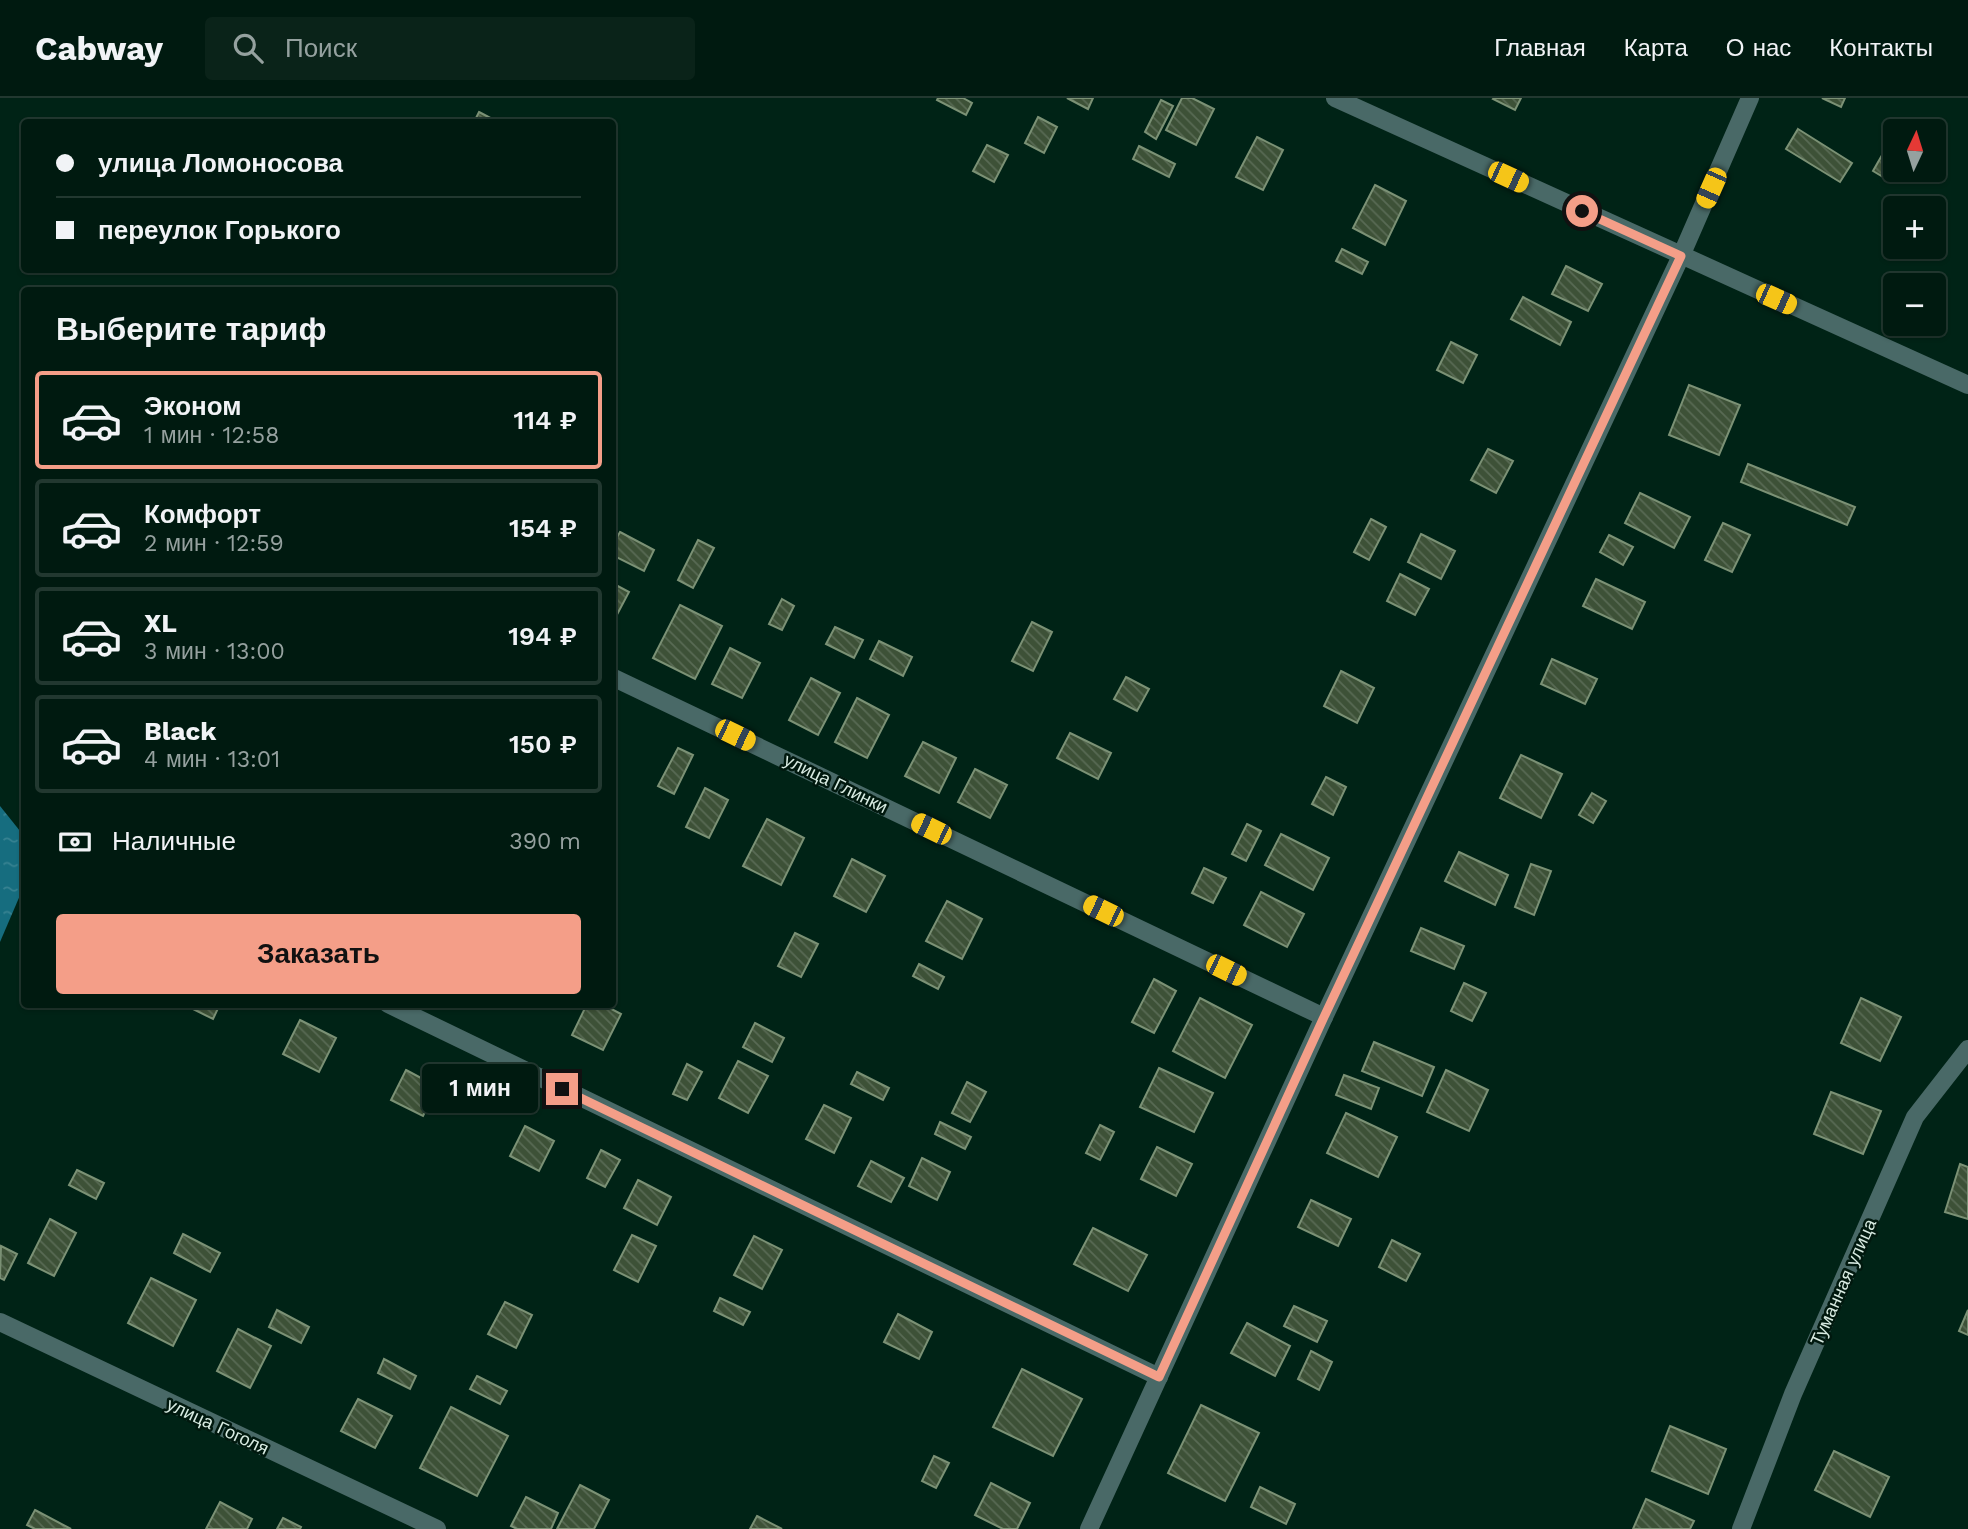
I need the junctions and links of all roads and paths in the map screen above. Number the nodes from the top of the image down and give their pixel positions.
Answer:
1 (1335, 98) edge
2 (1750, 98) edge
3 (1681, 256) junction
4 (1968, 385) edge
5 (616, 679) edge
6 (396, 1008) edge
7 (1324, 1017) junction
8 (1968, 1049) edge
9 (0, 1322) edge
10 (1159, 1377) junction
11 (437, 1529) edge
12 (1089, 1529) edge
13 (1741, 1529) edge

1 - 3 street
2 - 3 street
3 - 4 street
3 - 7 street
5 - 7 street, улица Глинки
6 - 10 street
7 - 10 street
8 - 13 street, Туманная улица
9 - 11 street, улица Гоголя
10 - 12 street

